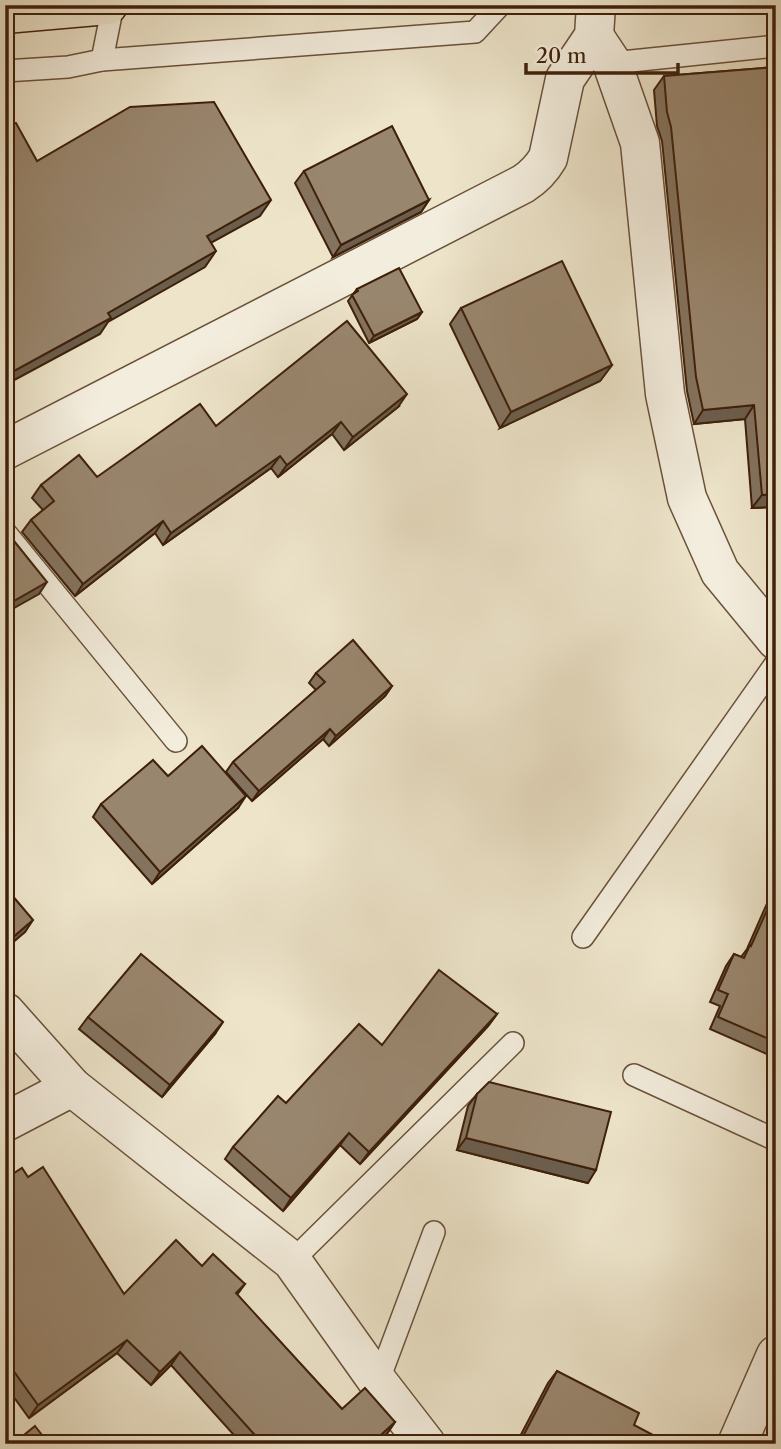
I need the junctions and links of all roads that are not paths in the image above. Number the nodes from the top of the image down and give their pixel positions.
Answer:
1 (108, 5) edge
2 (113, 5) edge
3 (500, 5) edge
4 (5, 14) edge
5 (601, 35) edge
6 (776, 46) edge
7 (102, 60) junction
8 (5, 71) edge
9 (5, 450) edge
10 (5, 532) edge
11 (776, 640) edge
12 (776, 663) edge
13 (176, 741) dead end
14 (583, 937) dead end
15 (5, 1012) edge
16 (513, 1043) dead end
17 (634, 1075) dead end
18 (72, 1087) junction
19 (5, 1122) edge
20 (776, 1140) edge
21 (434, 1232) dead end
22 (292, 1261) junction
23 (776, 1355) edge
24 (378, 1382) junction
25 (426, 1444) edge
26 (737, 1444) edge

1 - 4 main road
2 - 7 lane
3 - 7 lane
5 - 6 lane
5 - 9 street
5 - 11 street
7 - 8 lane
10 - 13 lane
12 - 14 lane
15 - 18 street
16 - 22 lane
17 - 20 lane
18 - 19 street
18 - 22 street
21 - 24 lane
22 - 24 street
23 - 26 street
24 - 25 street

